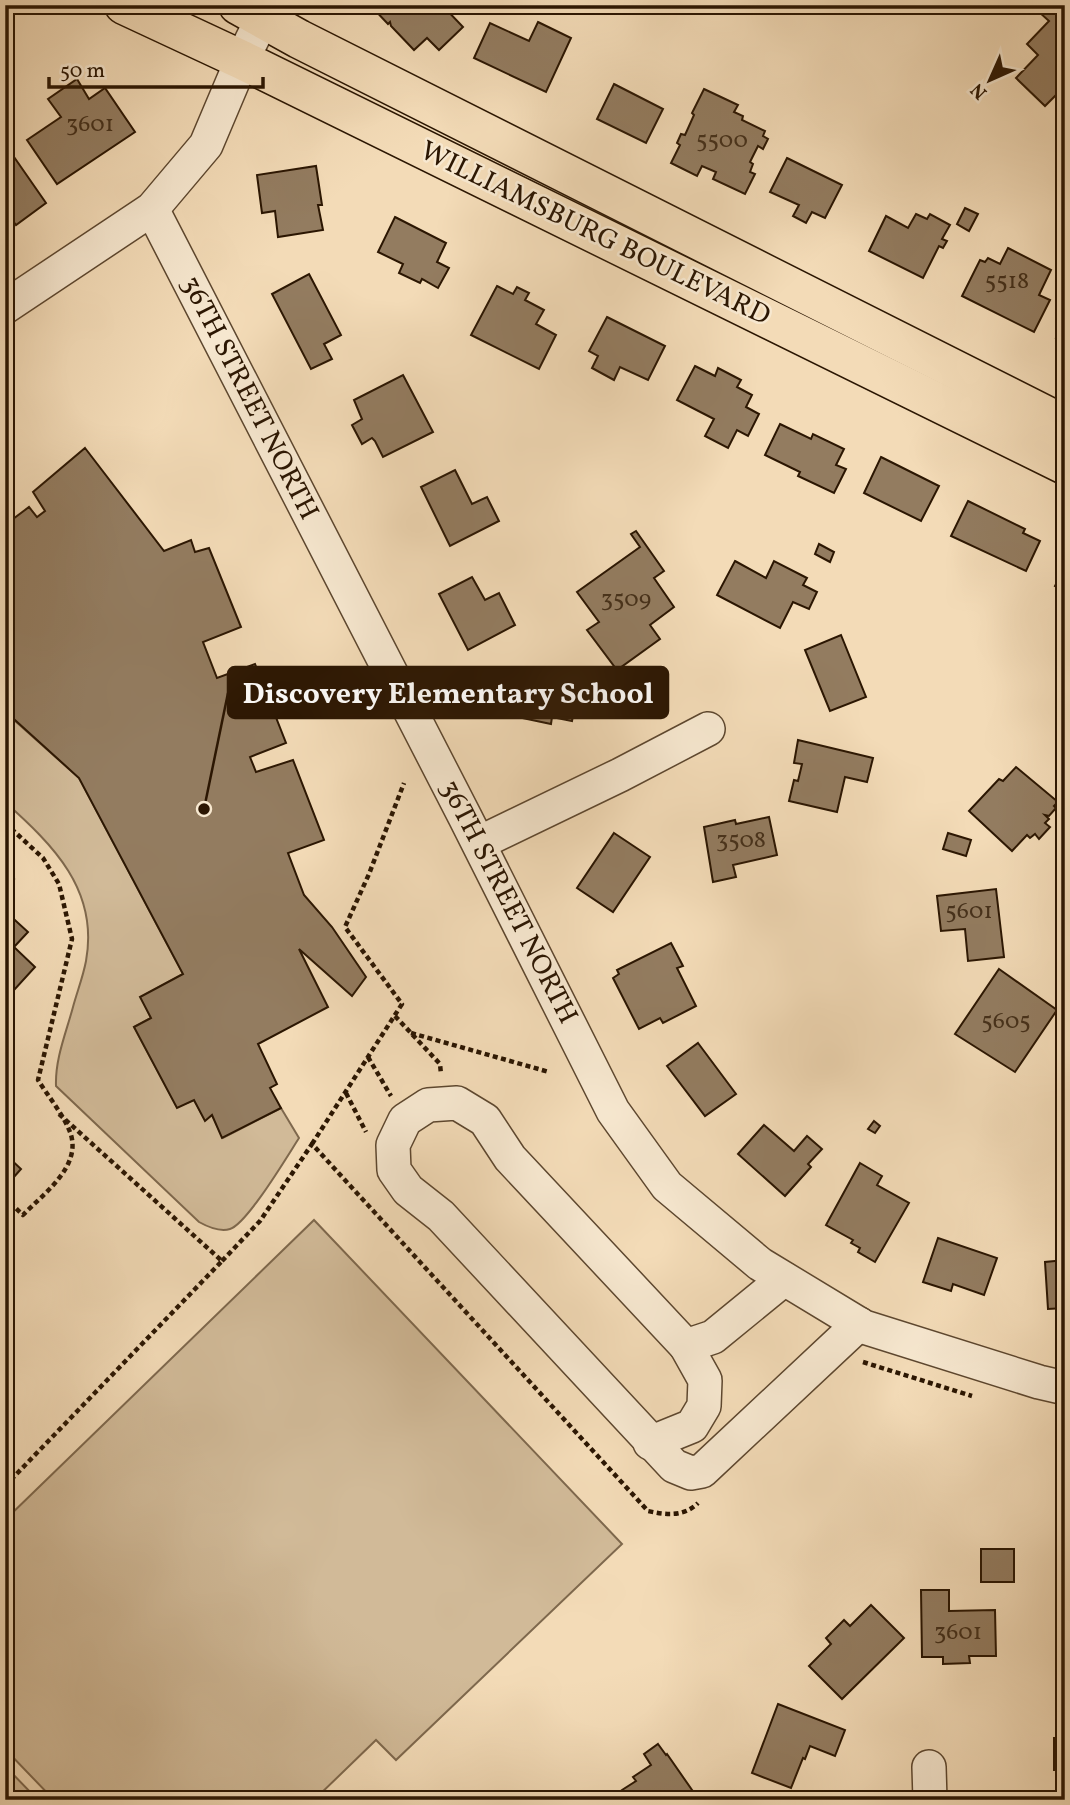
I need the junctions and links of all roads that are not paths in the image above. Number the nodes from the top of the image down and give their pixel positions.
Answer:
1 (124, 5) edge
2 (257, 10) edge
3 (242, 60) junction
4 (152, 209) junction
5 (5, 307) edge
6 (1065, 425) edge
7 (1065, 465) edge
8 (708, 729) dead end
9 (478, 843) junction
10 (785, 1279) junction
11 (859, 1324) junction
12 (686, 1346) junction
13 (1065, 1388) edge
14 (650, 1443) junction
15 (929, 1767) dead end
16 (930, 1800) edge

1 - 3 main road, WILLIAMSBURG BOULEVARD
2 - 3 street
2 - 6 main road, WILLIAMSBURG BOULEVARD
3 - 4 street
3 - 7 main road, WILLIAMSBURG BOULEVARD
4 - 5 street
4 - 9 street, 36TH STREET NORTH
8 - 9 street
9 - 10 street, 36TH STREET NORTH
10 - 11 street, 36TH STREET NORTH
10 - 12 street
11 - 13 street, 36TH STREET NORTH
11 - 14 street
12 - 14 street
12 - 14 street
15 - 16 street

